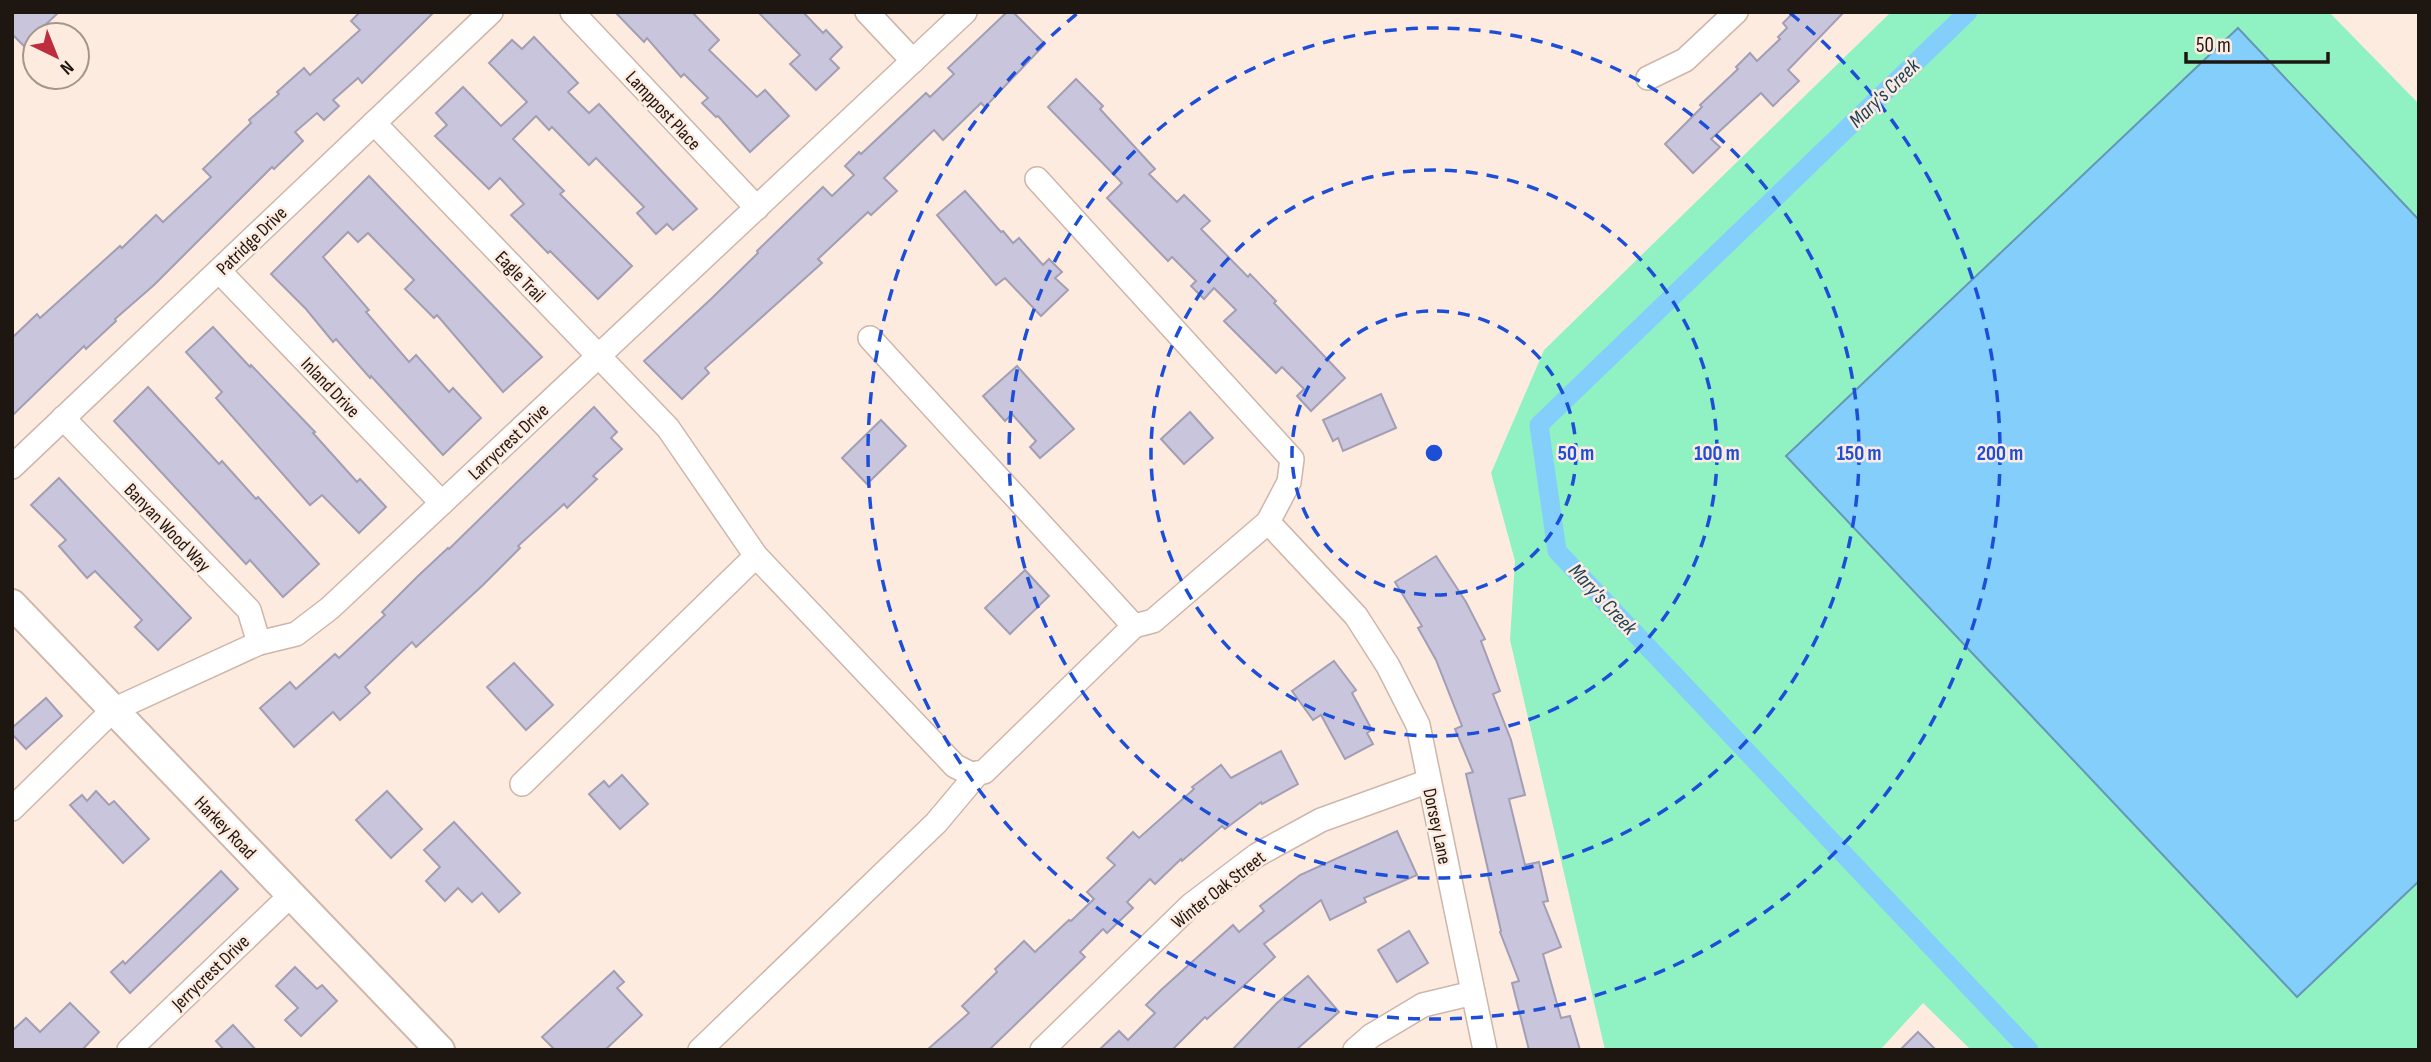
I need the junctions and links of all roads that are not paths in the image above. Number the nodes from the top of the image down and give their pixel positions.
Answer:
1 (491, 12) edge
2 (572, 12) edge
3 (867, 12) edge
4 (965, 12) edge
5 (1736, 12) edge
6 (913, 61) junction
7 (1648, 78) dead end
8 (374, 123) junction
9 (1037, 178) dead end
10 (757, 208) junction
11 (219, 271) junction
12 (870, 338) dead end
13 (598, 356) junction
14 (63, 418) junction
15 (12, 467) edge
16 (442, 503) junction
17 (1268, 522) junction
18 (756, 556) junction
19 (12, 604) edge
20 (1134, 626) junction
21 (259, 643) junction
22 (113, 710) junction
23 (978, 773) junction
24 (1429, 781) junction
25 (522, 784) dead end
26 (12, 809) edge
27 (291, 895) junction
28 (1473, 993) junction
29 (129, 1050) edge
30 (440, 1050) edge
31 (700, 1050) edge
32 (1042, 1050) edge
33 (1355, 1050) edge
34 (1485, 1050) edge

1 - 8 street, Patridge Drive
2 - 10 street, Lamppost Place
3 - 6 street
4 - 6 street, Larrycrest Drive
5 - 7 street
6 - 10 street, Larrycrest Drive
8 - 11 street, Patridge Drive
8 - 13 street, Eagle Trail
9 - 17 street
10 - 13 street, Larrycrest Drive
11 - 14 street, Patridge Drive
11 - 16 street, Inland Drive
12 - 20 street
13 - 16 street, Larrycrest Drive
13 - 18 street, Eagle Trail
14 - 15 street, Patridge Drive
14 - 21 street, Banyan Wood Way
16 - 21 street, Larrycrest Drive
17 - 20 street
17 - 24 street, Dorsey Lane
18 - 23 street, Eagle Trail
18 - 25 street
19 - 22 street, Harkey Road
20 - 23 street
21 - 22 street, Larrycrest Drive
22 - 26 street, Larrycrest Drive
22 - 27 street, Harkey Road
23 - 31 street
24 - 28 street, Dorsey Lane
24 - 32 street, Winter Oak Street
27 - 29 street, Jerrycrest Drive
27 - 30 street, Harkey Road
28 - 33 street
28 - 34 street, Dorsey Lane

